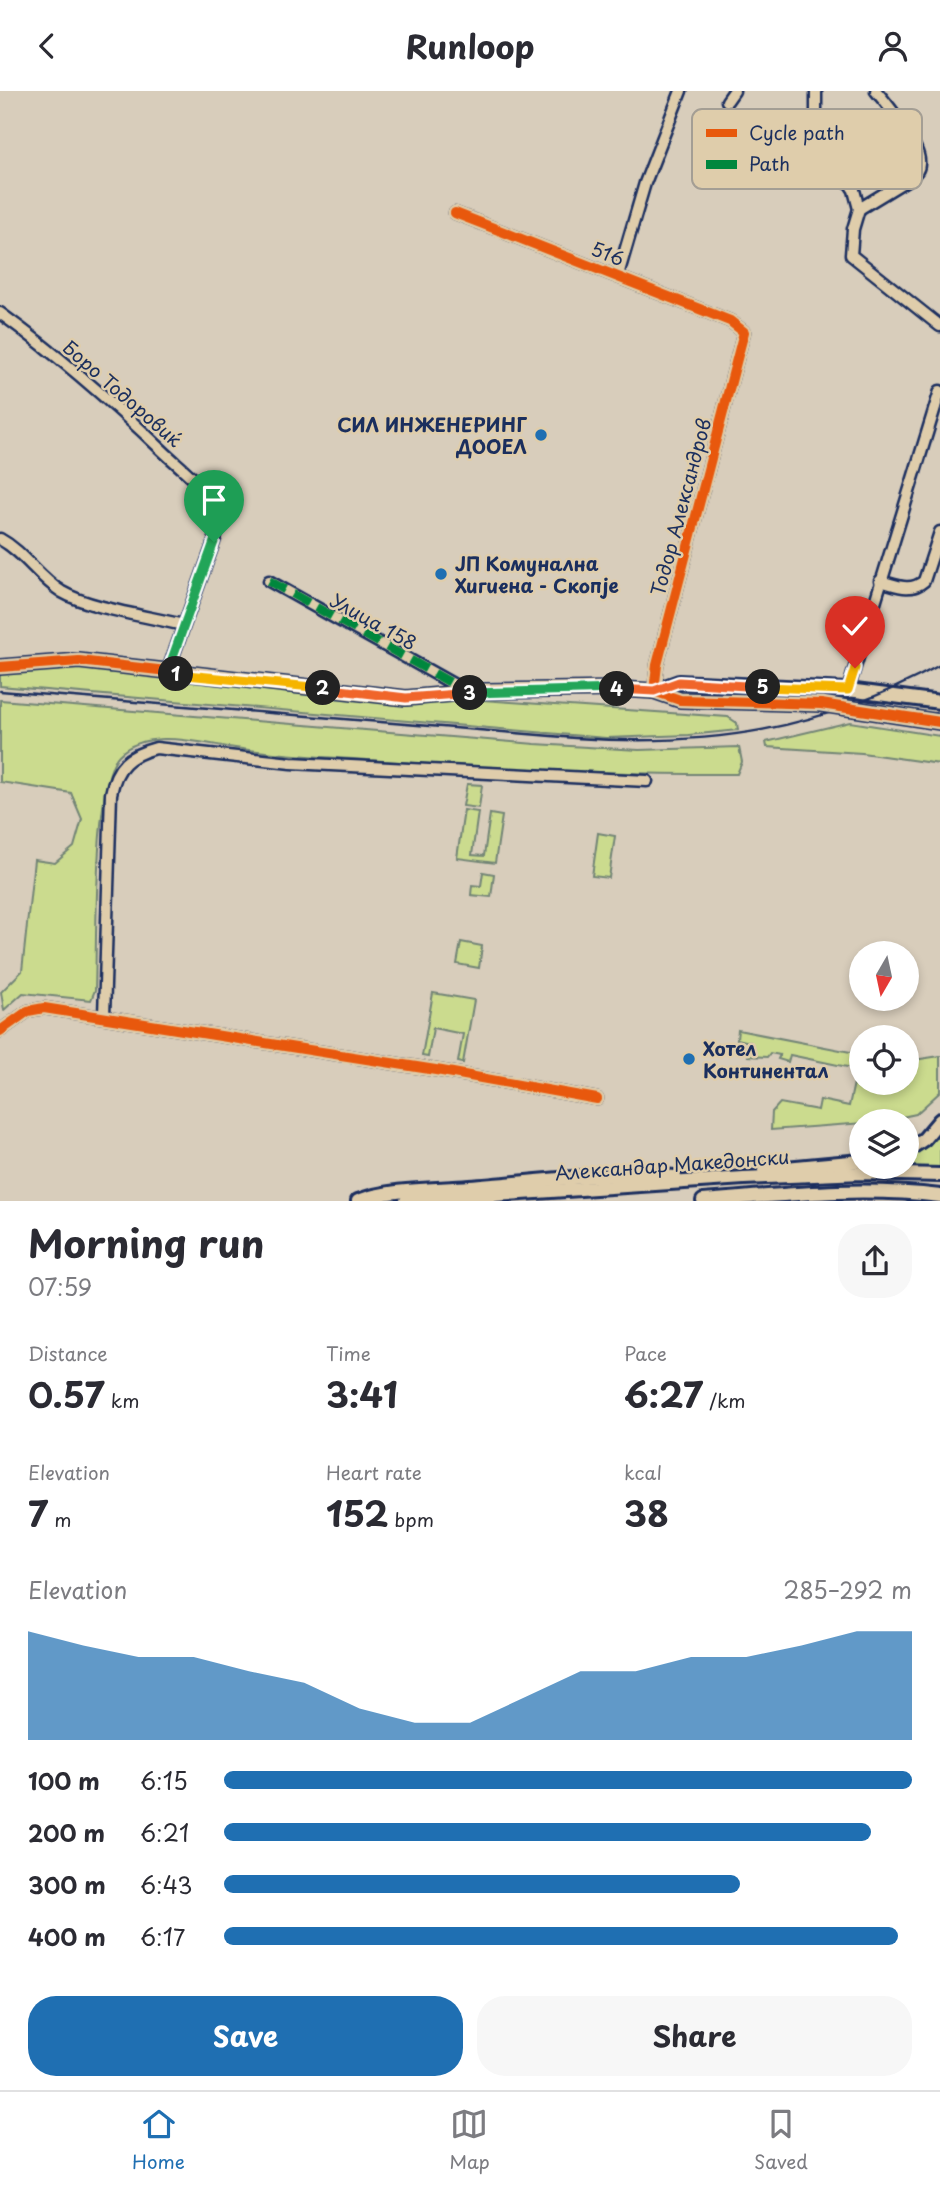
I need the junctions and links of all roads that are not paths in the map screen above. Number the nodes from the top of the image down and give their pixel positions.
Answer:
1 (681, 91) edge
2 (734, 91) edge
3 (816, 91) edge
4 (876, 91) edge
5 (727, 101) dead end
6 (816, 109) edge
7 (889, 109) edge
8 (853, 189) edge
9 (892, 189) edge
10 (859, 209) junction
11 (455, 213) dead end
12 (618, 275) junction
13 (0, 313) edge
14 (940, 326) edge
15 (744, 331) joint
16 (940, 391) edge
17 (940, 532) edge
18 (0, 539) edge
19 (269, 581) dead end
20 (880, 581) junction
21 (183, 625) junction
22 (0, 667) edge
23 (167, 673) junction
24 (848, 690) junction
25 (654, 691) junction
26 (460, 694) junction
27 (940, 702) edge
28 (940, 722) edge
29 (647, 781) dead end
30 (104, 1016) junction
31 (0, 1031) edge
32 (597, 1099) dead end
33 (940, 1121) edge
34 (919, 1142) edge
35 (849, 1162) edge
36 (940, 1175) edge
37 (744, 1178) junction
38 (696, 1181) junction
39 (940, 1196) edge
40 (358, 1201) edge
41 (406, 1201) edge
42 (703, 1201) edge

1 - 12 street
2 - 5 street
3 - 6 street
4 - 7 street
8 - 10 street
9 - 10 street
10 - 14 street
11 - 12 street, 516
12 - 15 street, 516
13 - 21 street, Боро Тодоровиќ
15 - 25 street, Тодор Александров
16 - 20 street
17 - 20 street
18 - 21 street
19 - 26 street, Улица 158
20 - 24 street
21 - 23 street, Боро Тодоровиќ
22 - 23 street
23 - 26 street
24 - 25 street
24 - 27 street
25 - 26 street
25 - 28 street
29 - 30 street
30 - 31 street
30 - 32 street
33 - 34 street
35 - 37 street
36 - 37 street, Александар Македонски
37 - 38 street, Александар Македонски
38 - 40 street
38 - 41 street, Александар Македонски
39 - 42 street, Александар Македонски

